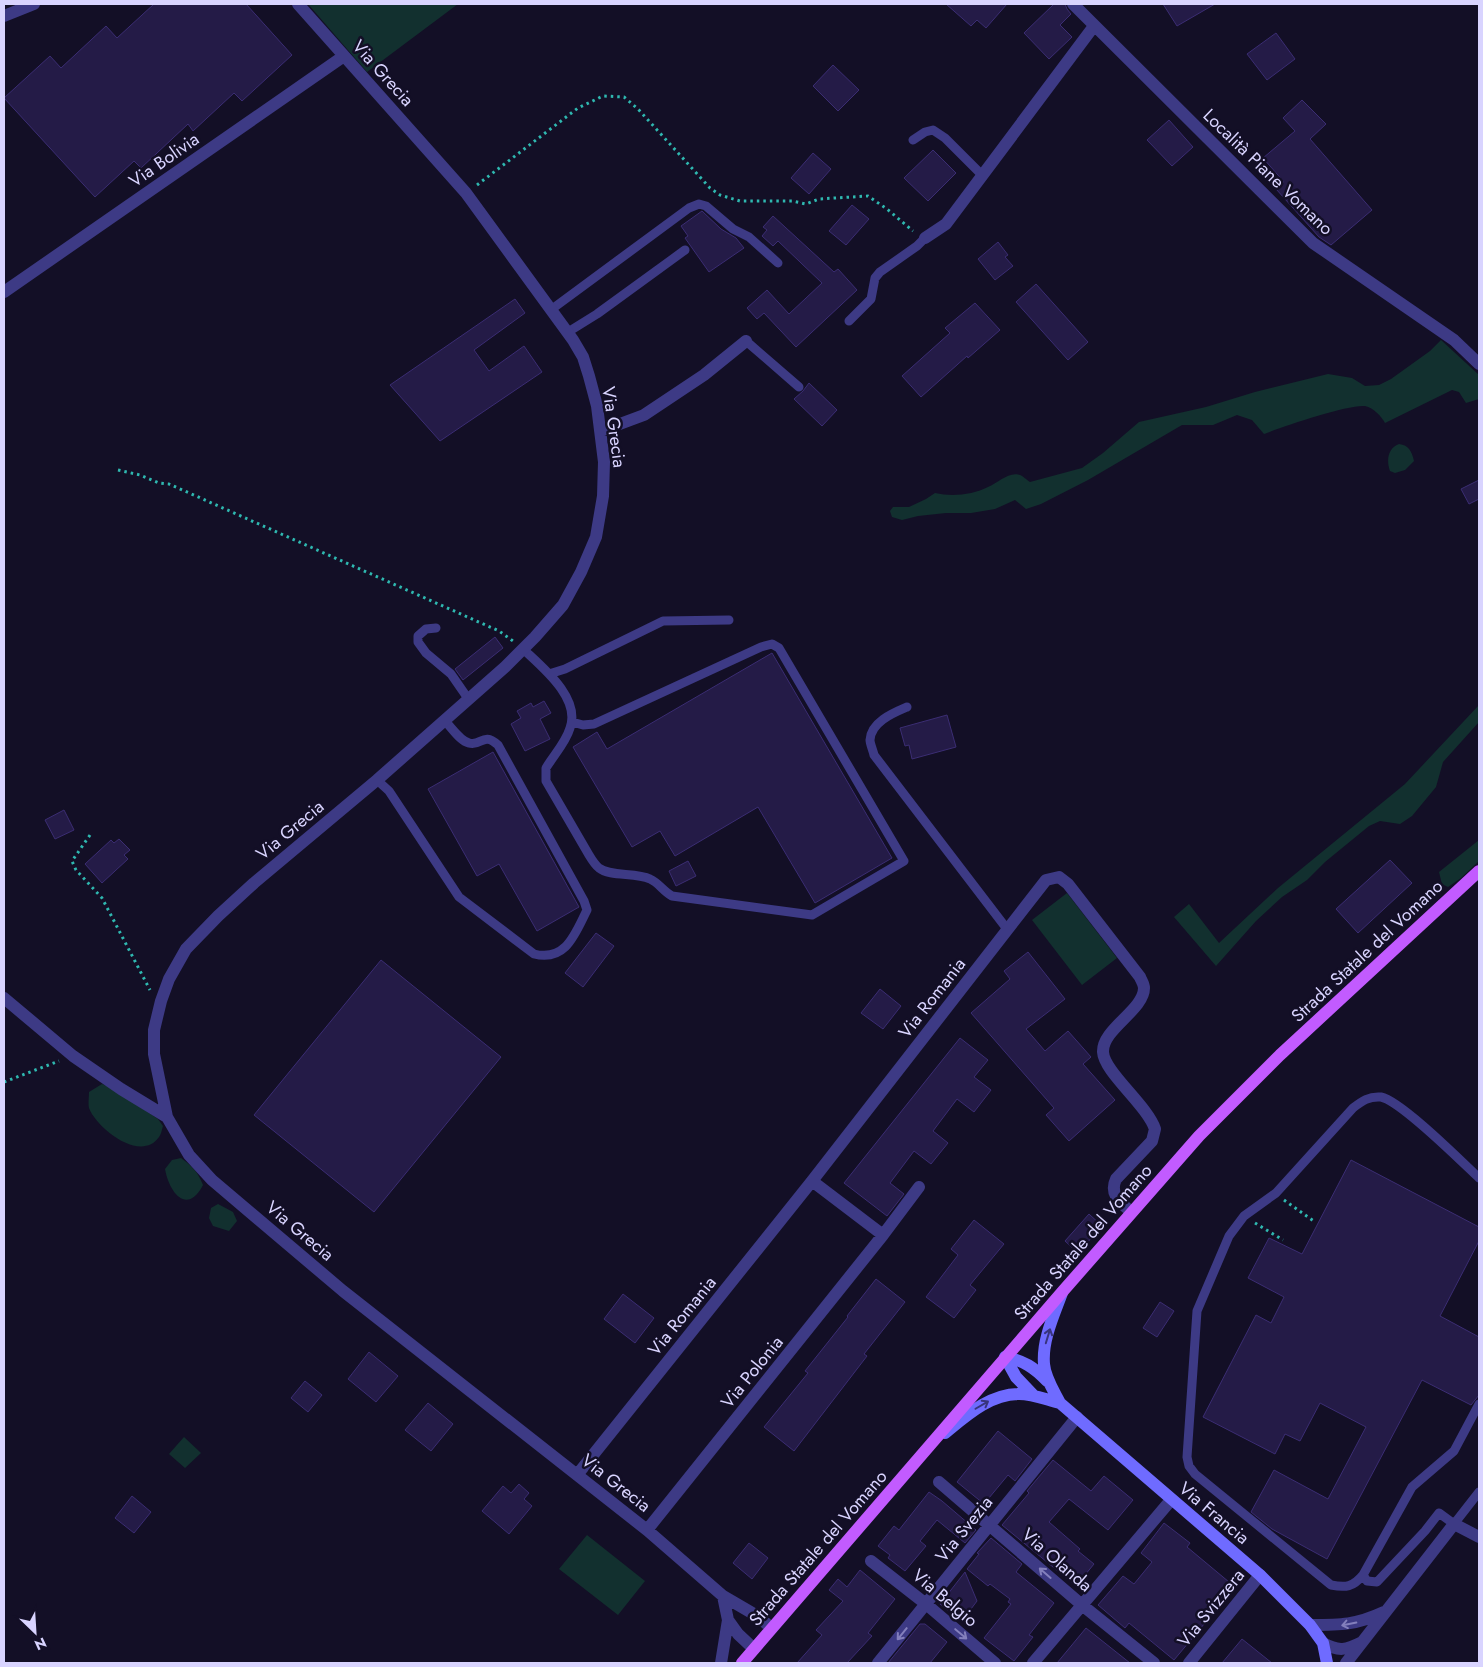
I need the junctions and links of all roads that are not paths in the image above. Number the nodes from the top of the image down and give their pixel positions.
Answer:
1 (34, 4) edge
2 (298, 4) edge
3 (1073, 4) edge
4 (4, 16) edge
5 (1094, 26) junction
6 (344, 56) junction
7 (912, 140) dead end
8 (983, 176) junction
9 (925, 238) joint
10 (685, 250) dead end
11 (778, 263) dead end
12 (4, 292) edge
13 (552, 309) junction
14 (849, 321) dead end
15 (568, 332) junction
16 (746, 341) joint
17 (1479, 364) edge
18 (799, 387) dead end
19 (601, 431) junction
20 (729, 620) dead end
21 (436, 628) dead end
22 (523, 649) junction
23 (549, 674) junction
24 (469, 700) junction
25 (907, 707) dead end
26 (445, 721) junction
27 (572, 722) junction
28 (377, 780) junction
29 (1479, 871) edge
30 (1007, 929) junction
31 (4, 998) edge
32 (167, 1117) junction
33 (1479, 1178) edge
34 (812, 1181) junction
35 (919, 1187) dead end
36 (1131, 1212) junction
37 (883, 1235) junction
38 (1063, 1291) junction
39 (1005, 1357) junction
40 (1049, 1383) junction
41 (1034, 1396) junction
42 (1060, 1403) junction
43 (1479, 1404) edge
44 (1077, 1417) junction
45 (929, 1445) junction
46 (577, 1475) junction
47 (939, 1482) dead end
48 (1479, 1492) edge
49 (1171, 1500) junction
50 (1454, 1524) junction
51 (990, 1526) junction
52 (647, 1530) junction
53 (1479, 1537) edge
54 (871, 1561) dead end
55 (1260, 1575) junction
56 (1364, 1575) junction
57 (723, 1596) junction
58 (926, 1604) junction
59 (1082, 1605) junction
60 (1386, 1611) junction
61 (728, 1620) junction
62 (1310, 1625) junction
63 (771, 1628) junction
64 (1362, 1642) junction
65 (1323, 1643) junction
66 (754, 1649) junction
67 (721, 1663) edge
68 (742, 1663) edge
69 (878, 1663) edge
70 (996, 1663) edge
71 (1033, 1663) edge
72 (1154, 1663) edge
73 (1189, 1663) edge
74 (1327, 1663) edge
75 (1346, 1663) edge

1 - 4 street
2 - 6 street, Via Grecia
3 - 5 street, Località Piane Vomano
5 - 8 street
5 - 17 street, Località Piane Vomano
6 - 12 street, Via Bolivia
6 - 13 street, Via Grecia
7 - 8 lane
8 - 9 street
9 - 14 lane
10 - 15 lane
11 - 13 lane
13 - 15 street, Via Grecia
15 - 19 street, Via Grecia
16 - 18 lane
16 - 19 street
19 - 22 street, Via Grecia
20 - 23 lane
21 - 24 lane
22 - 23 lane
22 - 24 street, Via Grecia
23 - 27 lane
24 - 26 street, Via Grecia
25 - 30 lane
26 - 28 street, Via Grecia
26 - 28 lane
27 - 27 lane
28 - 32 street, Via Grecia
29 - 36 main road, Strada Statale del Vomano
30 - 34 street, Via Romania
30 - 36 street, Via Romania
31 - 32 street
32 - 46 street, Via Grecia
33 - 56 lane
34 - 37 street
34 - 46 street, Via Romania
35 - 37 street, Via Polonia
36 - 38 main road, Strada Statale del Vomano
37 - 52 street, Via Polonia
38 - 39 main road, Strada Statale del Vomano
40 -> 38 main road, Via Francia
39 - 40 main road, Via Francia
39 - 41 main road
39 - 45 main road, Strada Statale del Vomano
40 - 42 main road, Via Francia
41 - 42 main road, Via Francia
45 -> 41 main road, Via Francia
42 - 44 main road, Via Francia
43 - 56 lane
44 - 49 main road, Via Francia
44 - 51 street, Via Svezia
45 - 63 main road, Strada Statale del Vomano
46 - 52 street, Via Grecia
47 - 51 street, Via Olanda
48 - 50 lane
49 - 55 main road, Via Francia
49 - 59 street
50 - 53 street
50 - 56 lane
50 - 60 street
51 - 58 street, Via Svezia
59 -> 51 street, Via Olanda
52 - 57 street, Via Grecia
54 - 58 street, Via Belgio
55 - 62 main road, Via Francia
55 - 73 street, Via Svizzera
57 - 61 street
57 - 63 street, Via Grecia
58 -> 69 street, Via Svezia
58 -> 70 street, Via Belgio
59 - 71 street
59 - 72 street, Via Olanda
60 -> 62 street
60 - 64 street
61 - 66 street
61 - 67 street
62 - 65 main road, Via Francia
63 - 66 main road, Strada Statale del Vomano
64 - 65 street
64 - 75 street
65 - 74 main road, Via Francia
66 - 68 main road, Strada Statale del Vomano

